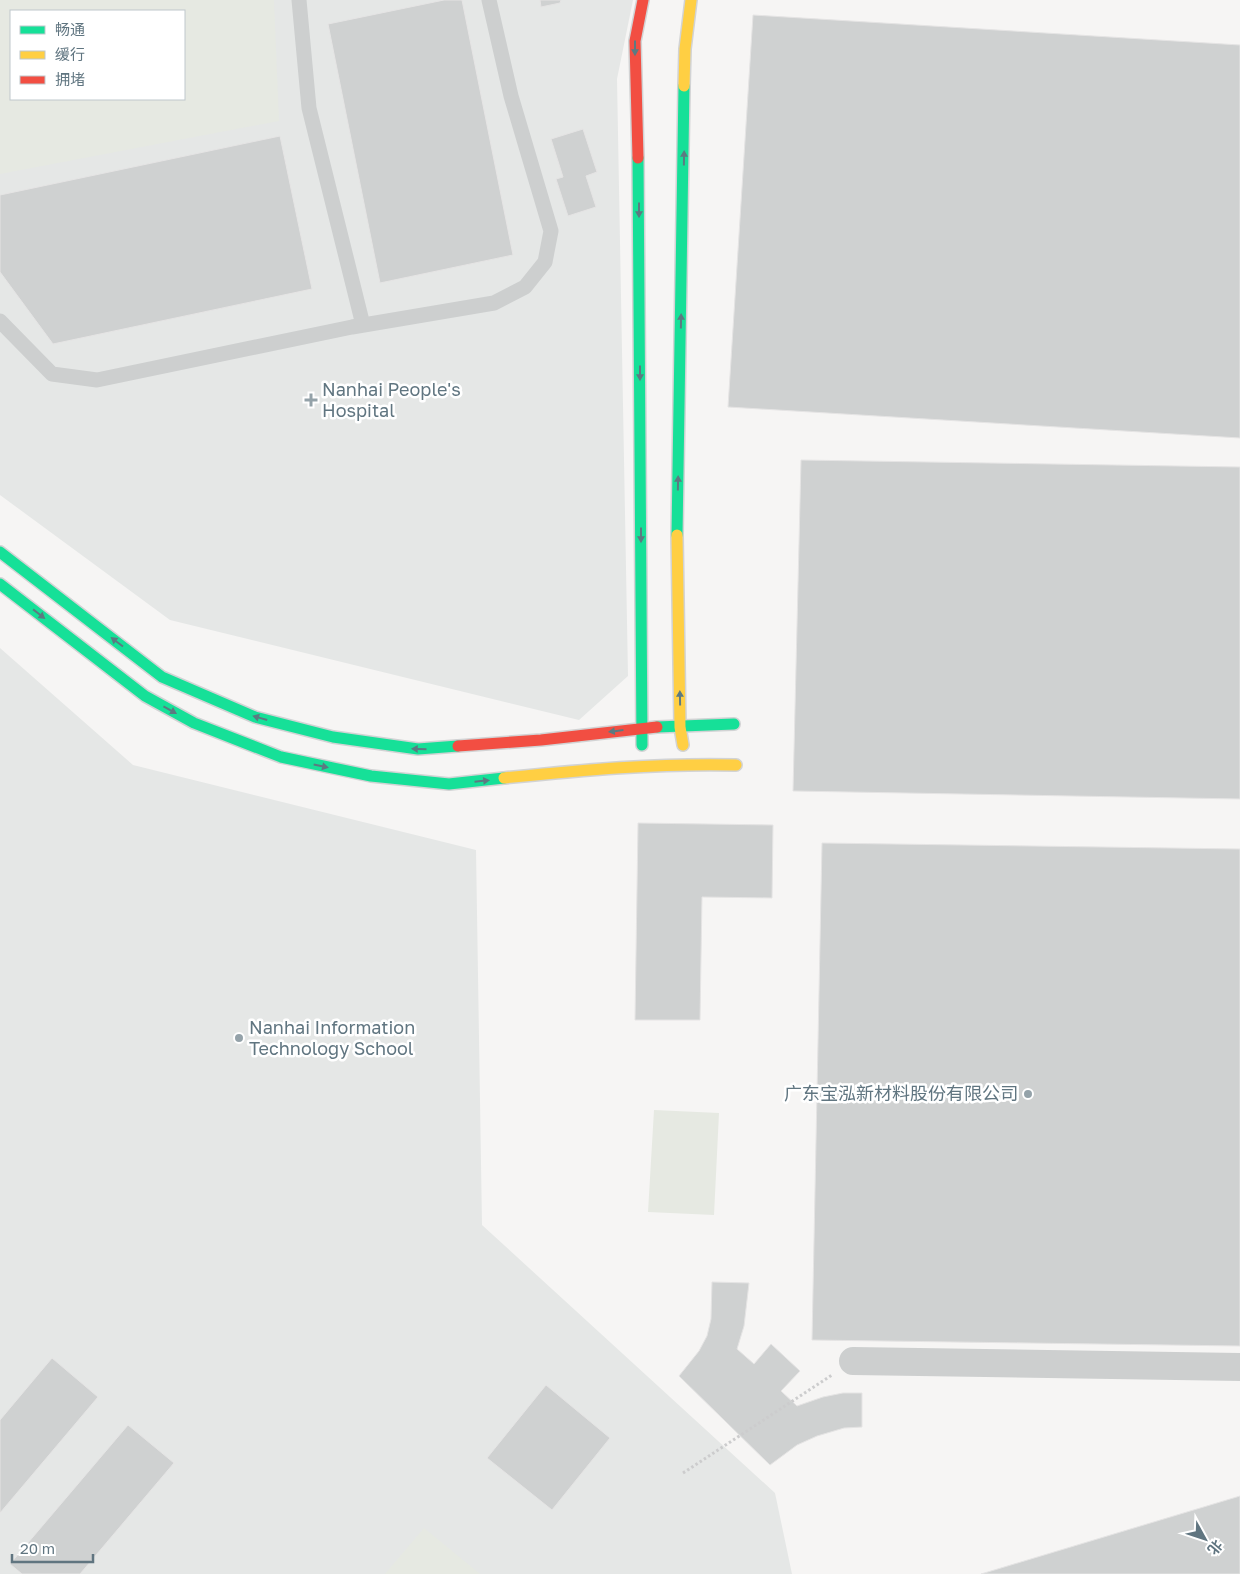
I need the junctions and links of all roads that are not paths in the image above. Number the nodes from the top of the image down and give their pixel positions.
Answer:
1 (299, 0) edge
2 (489, 0) edge
3 (643, 0) edge
4 (691, 0) edge
5 (0, 321) edge
6 (363, 325) junction
7 (0, 552) edge
8 (0, 584) edge
9 (734, 724) dead end
10 (680, 727) junction
11 (642, 728) junction
12 (687, 764) junction
13 (736, 766) dead end
14 (642, 767) junction
15 (853, 1360) road end
16 (1240, 1367) edge

1 - 6 lane
2 - 6 lane
3 -> 11 street
10 -> 4 street
5 - 6 lane
11 -> 7 street
8 -> 14 street
9 - 10 street
10 - 11 street
10 - 12 street
11 - 14 street
12 - 13 street
12 - 14 street
15 - 16 street

